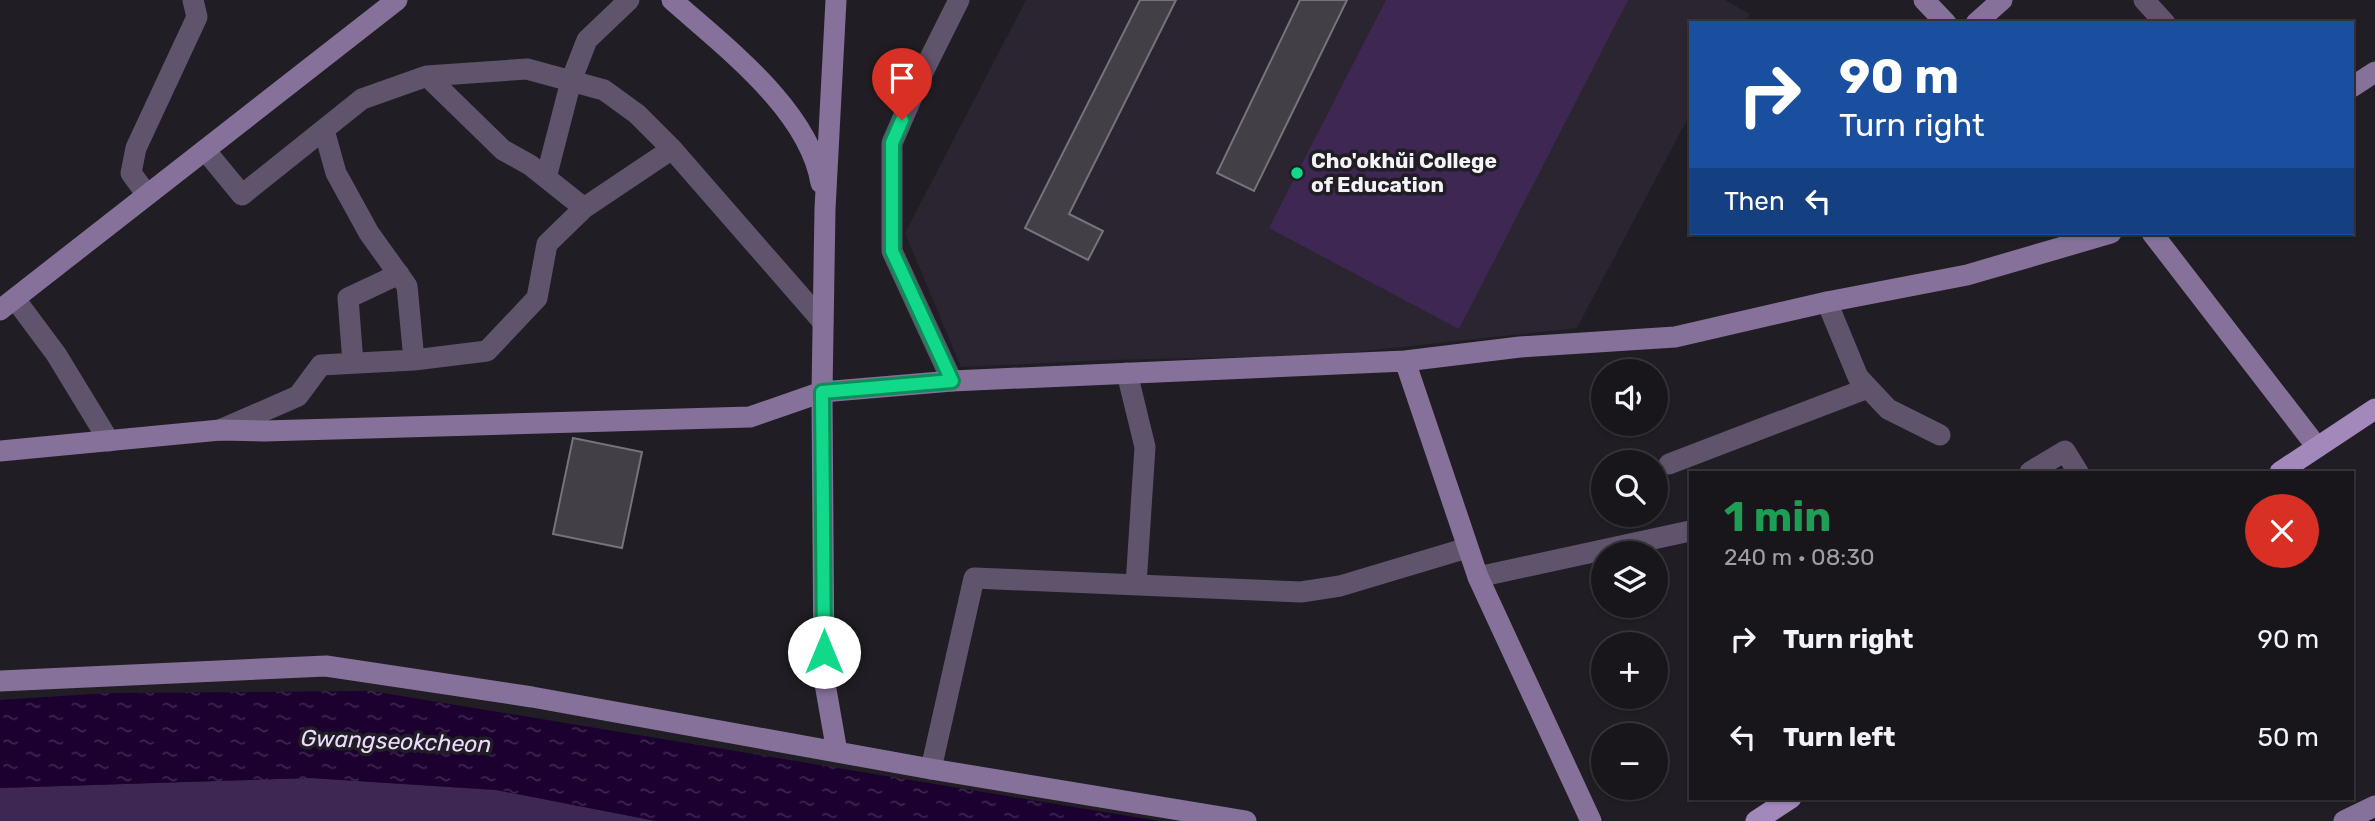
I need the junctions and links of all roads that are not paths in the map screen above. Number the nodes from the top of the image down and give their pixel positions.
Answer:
1 (193, 0) edge
2 (397, 0) edge
3 (629, 0) edge
4 (672, 0) edge
5 (836, 0) edge
6 (959, 0) edge
7 (1924, 0) edge
8 (2002, 0) edge
9 (2144, 0) edge
10 (378, 7) edge
11 (1944, 21) edge
12 (1978, 21) edge
13 (2163, 21) edge
14 (2375, 72) edge
15 (427, 76) junction
16 (571, 81) junction
17 (2354, 86) edge
18 (324, 130) junction
19 (671, 149) junction
20 (205, 150) junction
21 (546, 178) junction
22 (147, 195) junction
23 (584, 208) junction
24 (825, 209) junction
25 (2104, 235) edge
26 (2154, 235) edge
27 (398, 274) junction
28 (1828, 302) junction
29 (7, 304) edge
30 (823, 322) junction
31 (414, 360) junction
32 (1405, 361) junction
33 (353, 363) junction
34 (1127, 373) junction
35 (952, 381) junction
36 (1868, 388) junction
37 (822, 392) junction
38 (2375, 409) edge
39 (220, 430) junction
40 (1940, 435) dead end
41 (108, 441) junction
42 (2316, 447) junction
43 (0, 451) edge
44 (1669, 464) dead end
45 (2032, 471) edge
46 (2077, 471) edge
47 (2281, 471) edge
48 (1689, 531) edge
49 (1467, 548) junction
50 (1478, 577) junction
51 (1136, 585) junction
52 (0, 681) edge
53 (837, 752) junction
54 (931, 769) junction
55 (1788, 800) edge
56 (2375, 806) edge
57 (1246, 821) edge
58 (1591, 821) edge
59 (1756, 821) edge
60 (2344, 821) edge

1 - 22 street
2 - 10 street
3 - 16 street
4 - 24 street
5 - 24 street
6 - 35 street
7 - 11 street
8 - 12 street
9 - 13 street
10 - 20 street
14 - 17 street
15 - 16 street
15 - 18 street
15 - 21 street
16 - 19 street
16 - 21 street
18 - 20 street
18 - 27 street
19 - 23 street
19 - 30 street
20 - 22 street
21 - 23 street
22 - 29 street
23 - 31 street
24 - 30 street
25 - 28 street
26 - 42 street
27 - 31 street
27 - 33 street
28 - 32 street
28 - 36 street
29 - 41 street
30 - 37 street
31 - 33 street
32 - 34 street
32 - 49 street
33 - 39 street
34 - 35 street
34 - 51 street
35 - 37 street
36 - 40 street
36 - 44 street
37 - 39 street
37 - 53 street
38 - 42 main road
39 - 41 street
41 - 43 street
42 - 47 main road
45 - 46 street
48 - 50 street
49 - 50 street
49 - 51 street
50 - 58 street
51 - 54 street
52 - 53 street
53 - 54 street
54 - 57 street
55 - 59 main road
56 - 60 street

